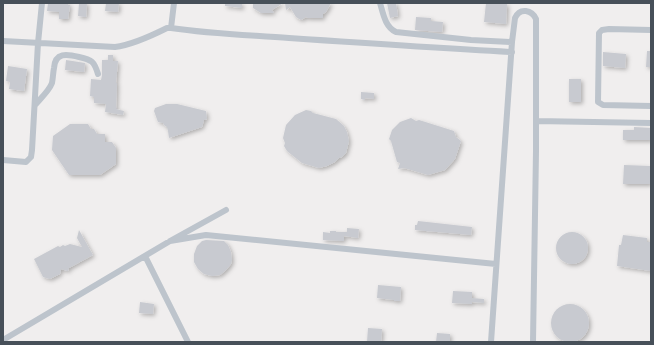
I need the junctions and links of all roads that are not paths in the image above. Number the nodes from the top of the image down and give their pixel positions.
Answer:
1 (42, 3) edge
2 (174, 3) edge
3 (380, 3) edge
4 (171, 28) junction
5 (651, 30) edge
6 (3, 41) edge
7 (512, 42) junction
8 (38, 43) junction
9 (512, 52) junction
10 (98, 74) dead end
11 (35, 105) junction
12 (651, 106) edge
13 (536, 121) junction
14 (651, 123) edge
15 (3, 160) edge
16 (226, 210) dead end
17 (170, 241) junction
18 (145, 256) junction
19 (496, 264) junction
20 (3, 340) edge
21 (188, 342) edge
22 (491, 342) edge
23 (533, 342) edge

1 - 8 lane
2 - 4 lane
3 - 7 lane
4 - 8 lane
4 - 9 lane
5 - 12 lane
6 - 8 lane
7 - 9 lane
7 - 13 lane
8 - 11 lane
9 - 19 lane
10 - 11 lane
11 - 15 lane
13 - 14 lane
13 - 23 lane
16 - 17 lane
17 - 18 lane
17 - 19 lane
18 - 20 lane
18 - 21 lane
19 - 22 lane

